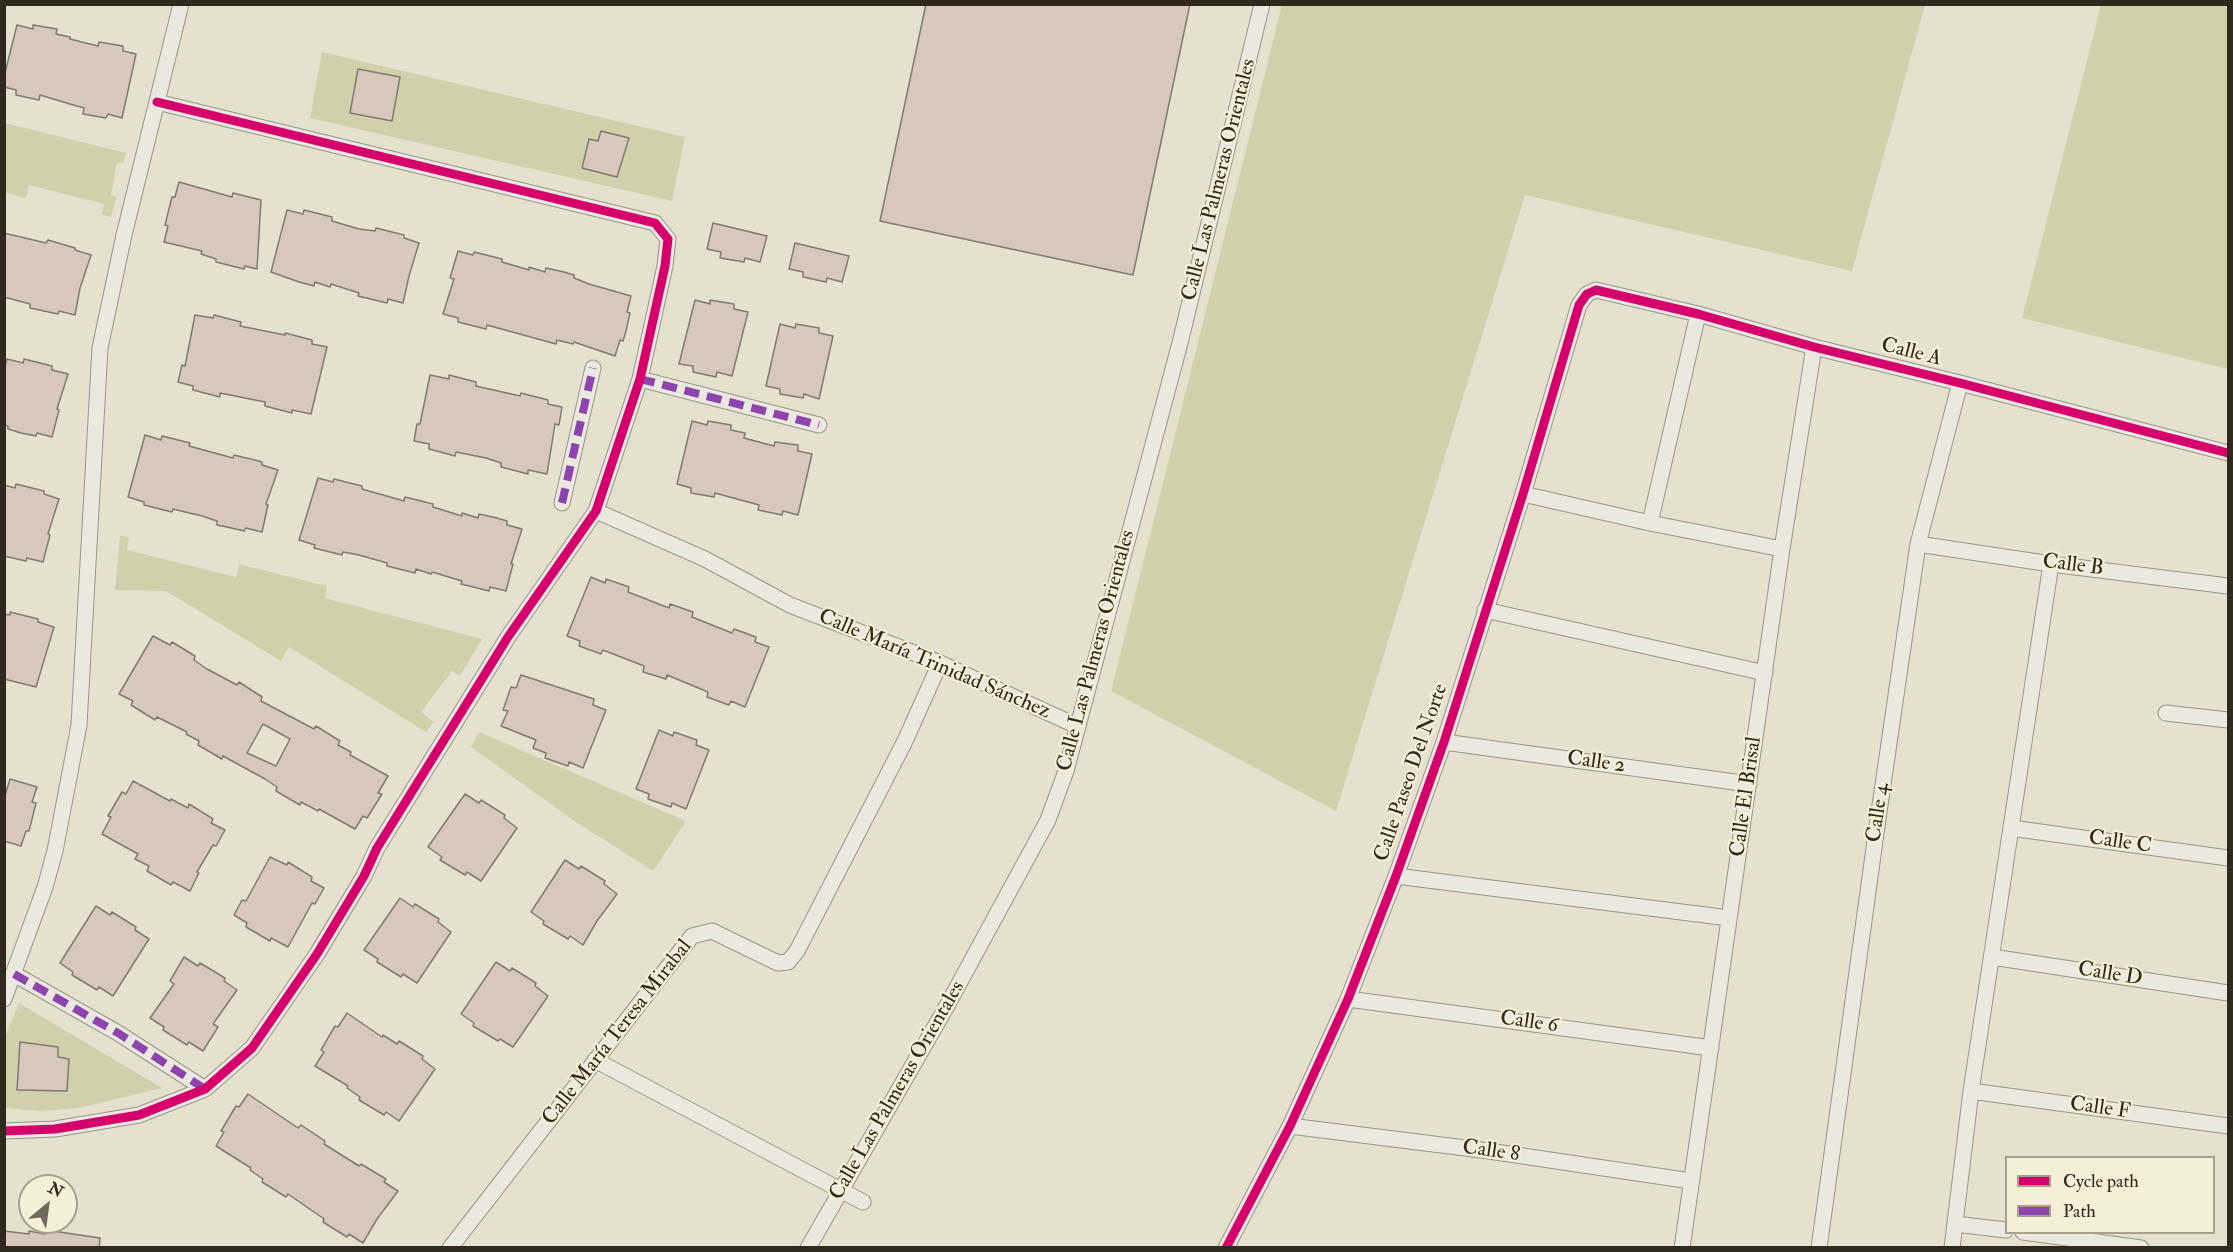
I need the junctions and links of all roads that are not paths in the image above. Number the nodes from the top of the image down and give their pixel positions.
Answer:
1 (181, 4) edge
2 (1262, 4) edge
3 (157, 102) junction
4 (1587, 294) joint
5 (1698, 314) junction
6 (1814, 348) junction
7 (593, 368) dead end
8 (640, 379) junction
9 (1960, 383) junction
10 (819, 425) dead end
11 (2229, 453) edge
12 (1523, 494) junction
13 (562, 503) dead end
14 (596, 511) junction
15 (1650, 523) junction
16 (1918, 544) junction
17 (1782, 549) junction
18 (2051, 564) junction
19 (2229, 586) edge
20 (1485, 610) junction
21 (940, 663) junction
22 (1766, 672) junction
23 (2166, 713) dead end
24 (2229, 720) edge
25 (1077, 726) junction
26 (1444, 742) junction
27 (1749, 784) junction
28 (2011, 828) junction
29 (2229, 858) edge
30 (1396, 876) junction
31 (1729, 918) junction
32 (1992, 957) junction
33 (14, 974) junction
34 (2229, 993) edge
35 (4, 999) edge
36 (1348, 999) junction
37 (1711, 1047) junction
38 (596, 1060) junction
39 (205, 1089) junction
40 (1971, 1091) junction
41 (1290, 1126) junction
42 (2229, 1126) edge
43 (4, 1131) edge
44 (1691, 1181) junction
45 (842, 1191) junction
46 (863, 1202) dead end
47 (1955, 1224) junction
48 (2005, 1230) edge
49 (2031, 1234) edge
50 (1230, 1247) edge
51 (450, 1248) edge
52 (808, 1248) edge
53 (1682, 1248) edge
54 (1819, 1248) edge
55 (1952, 1248) edge
56 (2141, 1248) edge

1 - 3 street
2 - 25 street, Calle Las Palmeras Orientales
3 - 8 street
3 - 33 street
4 - 5 street, Calle A
4 - 12 street, Calle Paseo Del Norte
5 - 6 street, Calle A
5 - 15 street
6 - 9 street, Calle A
6 - 17 street, Calle El Brisal
7 - 13 street
8 - 10 street
8 - 14 street
9 - 11 street, Calle A
9 - 16 street, Calle 4
12 - 15 street
12 - 20 street, Calle Paseo Del Norte
14 - 21 street, Calle María Trinidad Sánchez
14 - 39 street
15 - 17 street
16 - 18 street, Calle B
16 - 54 street, Calle 4
17 - 22 street, Calle El Brisal
18 - 19 street, Calle B
18 - 28 street
20 - 22 street
20 - 26 street, Calle Paseo Del Norte
21 - 25 street, Calle María Trinidad Sánchez
21 - 38 street, Calle María Teresa Mirabal
22 - 27 street, Calle El Brisal
23 - 24 street
25 - 45 street, Calle Las Palmeras Orientales
26 - 27 street, Calle 2
26 - 30 street, Calle Paseo Del Norte
27 - 31 street, Calle El Brisal
28 - 29 street, Calle C
28 - 32 street
30 - 31 street
30 - 36 street, Calle Paseo Del Norte
31 - 37 street, Calle El Brisal
32 - 34 street, Calle D
32 - 40 street
33 - 35 street
33 - 39 street
36 - 37 street, Calle 6
36 - 41 street, Calle Paseo Del Norte
37 - 44 street, Calle El Brisal
38 - 45 street
38 - 51 street, Calle María Teresa Mirabal
39 - 43 street
40 - 42 street, Calle F
40 - 47 street
41 - 44 street, Calle 8
41 - 50 street, Calle Paseo Del Norte
44 - 53 street, Calle El Brisal
45 - 46 street
45 - 52 street, Calle Las Palmeras Orientales
47 - 48 street
47 - 55 street
49 - 56 street

